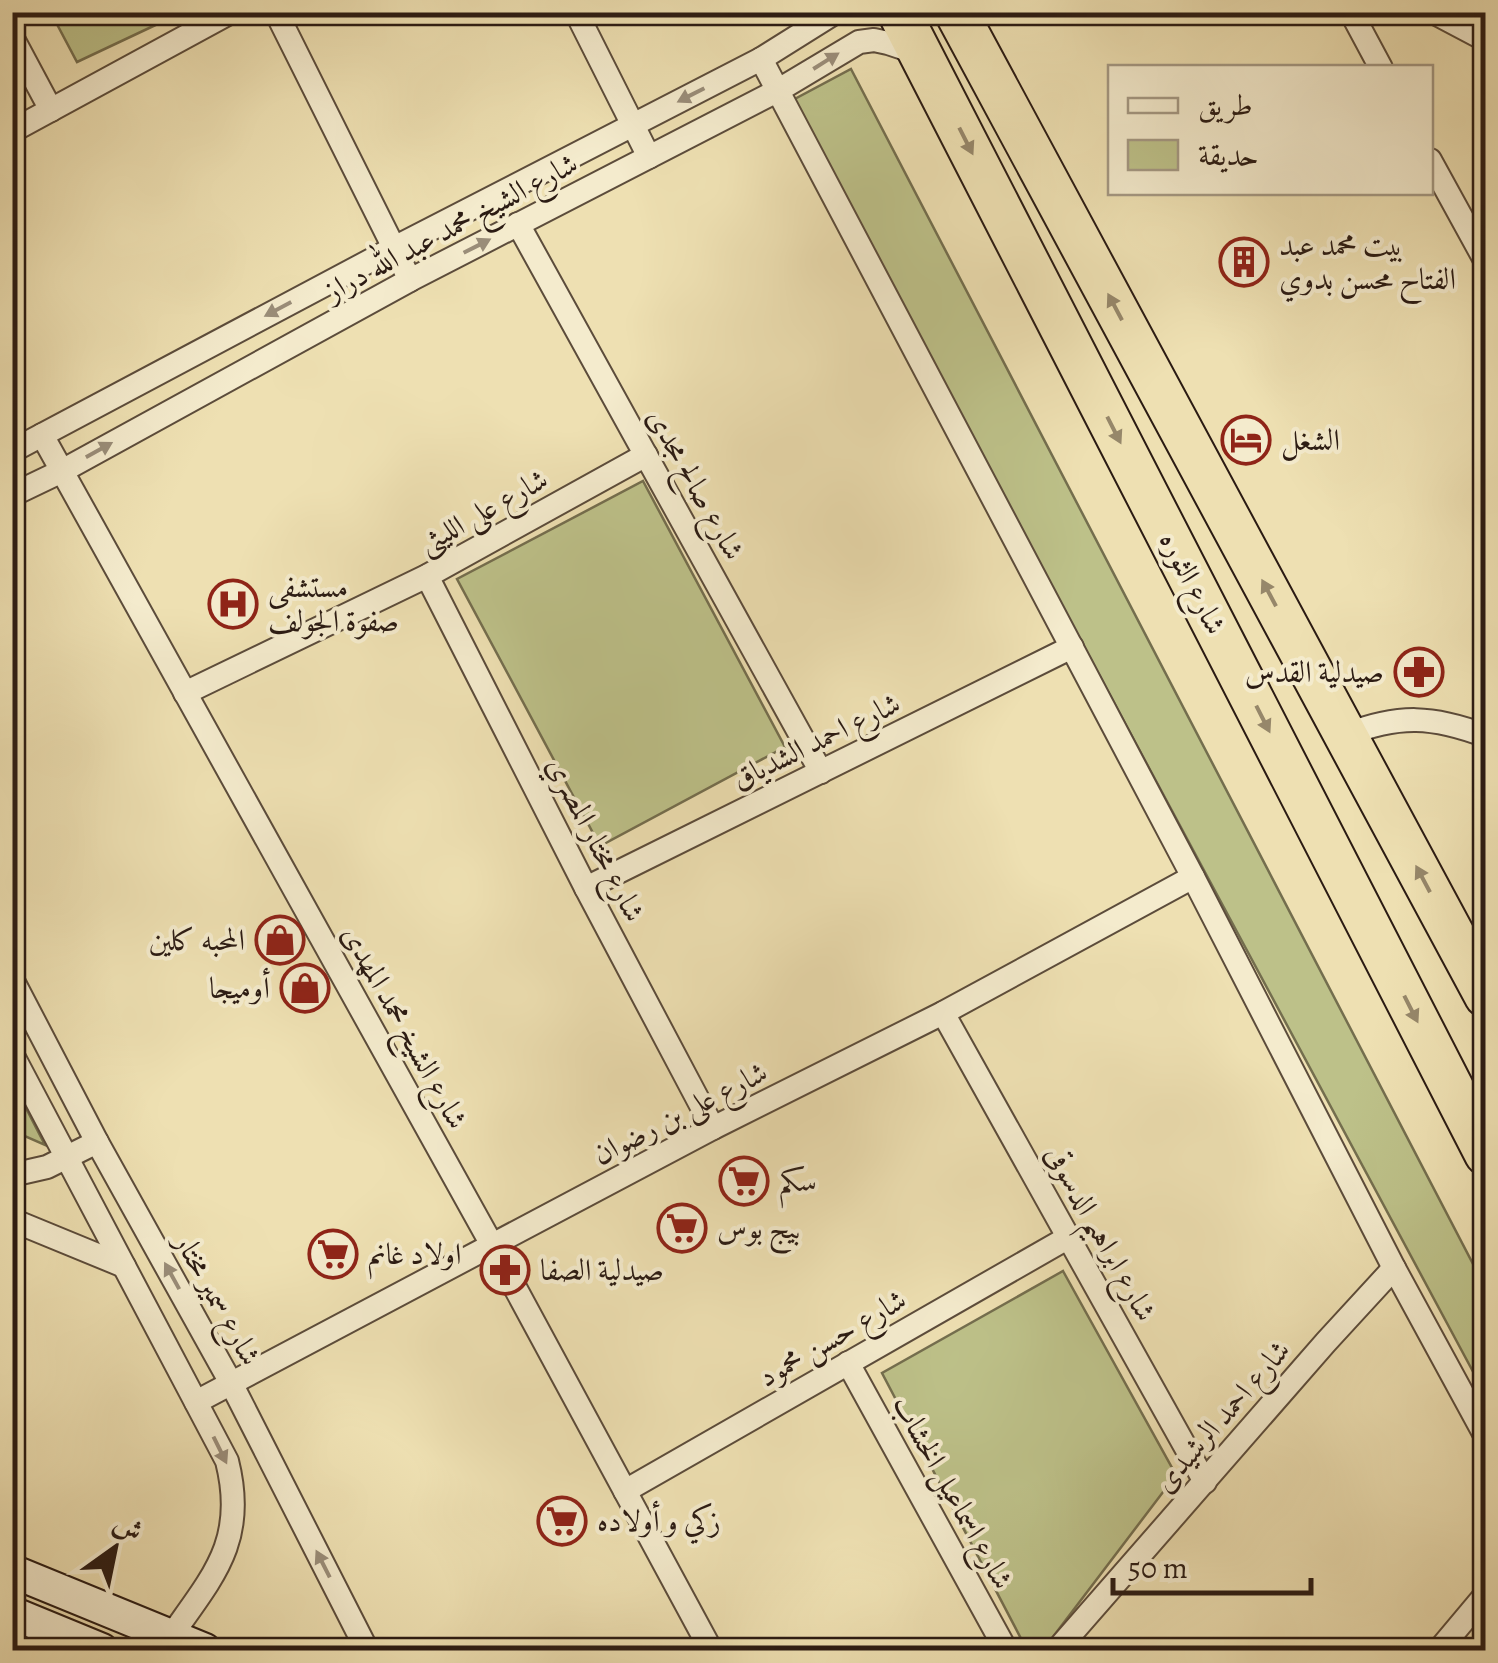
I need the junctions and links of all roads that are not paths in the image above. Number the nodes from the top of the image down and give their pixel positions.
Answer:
1 (230, 12) edge
2 (276, 12) edge
3 (576, 12) edge
4 (836, 12) edge
5 (899, 12) edge
6 (956, 12) edge
7 (1350, 12) edge
8 (1433, 12) edge
9 (12, 36) edge
10 (1486, 40) edge
11 (922, 54) junction
12 (761, 59) junction
13 (1378, 65) edge
14 (777, 91) junction
15 (51, 110) junction
16 (633, 126) junction
17 (12, 131) edge
18 (649, 157) junction
19 (1433, 165) edge
20 (518, 224) junction
21 (394, 248) junction
22 (1486, 262) edge
23 (410, 280) junction
24 (42, 434) junction
25 (12, 451) edge
26 (646, 456) junction
27 (62, 470) junction
28 (12, 496) edge
29 (427, 576) junction
30 (1072, 647) junction
31 (186, 693) junction
32 (1346, 735) junction
33 (1486, 736) edge
34 (821, 772) junction
35 (1193, 877) junction
36 (586, 888) junction
37 (12, 979) edge
38 (1486, 996) edge
39 (943, 1013) junction
40 (12, 1054) edge
41 (713, 1128) junction
42 (97, 1142) junction
43 (1486, 1154) edge
44 (67, 1157) junction
45 (12, 1175) edge
46 (12, 1220) edge
47 (1068, 1236) junction
48 (492, 1245) junction
49 (124, 1266) junction
50 (1394, 1268) junction
51 (848, 1363) junction
52 (231, 1383) junction
53 (196, 1402) junction
54 (1486, 1437) edge
55 (1205, 1482) junction
56 (625, 1492) junction
57 (12, 1571) edge
58 (1486, 1594) edge
59 (12, 1613) edge
60 (171, 1636) junction
61 (102, 1650) edge
62 (206, 1650) edge
63 (367, 1650) edge
64 (711, 1650) edge
65 (1006, 1650) edge
66 (1057, 1650) edge
67 (1438, 1650) edge

1 - 15 street
2 - 21 street
3 - 16 street
4 - 12 street, شارع الشيخ محمد عبد الله دراز
5 - 11 highway, شارع الثوره
32 -> 6 highway, شارع الثوره
7 - 13 street
8 - 10 street
9 - 15 street
14 -> 11 street, شارع الشيخ محمد عبد الله دراز
11 -> 43 highway, شارع الثوره
12 - 14 street
12 -> 16 street, شارع الشيخ محمد عبد الله دراز
14 - 18 street, شارع الشيخ محمد عبد الله دراز
14 - 30 street
15 - 17 street
16 - 18 street
16 - 21 street, شارع الشيخ محمد عبد الله دراز
18 - 20 street, شارع الشيخ محمد عبد الله دراز
19 - 22 street
23 -> 20 street, شارع الشيخ محمد عبد الله دراز
20 - 26 street, شارع صالح مجدى
21 - 23 street
21 -> 24 street, شارع الشيخ محمد عبد الله دراز
27 -> 23 street, شارع الشيخ محمد عبد الله دراز
24 - 25 street, شارع الشيخ محمد عبد الله دراز
24 - 27 street, شارع الشيخ محمد المهدى
26 - 29 street, شارع على الليثى
26 - 34 street, شارع صالح مجدى
27 - 28 street, شارع الشيخ محمد عبد الله دراز
27 - 31 street, شارع الشيخ محمد المهدى
29 - 31 street, شارع على الليثى
29 - 36 street, شارع مختار المصري
30 - 34 street, شارع احمد الشدياق
30 - 35 street
31 - 48 street, شارع الشيخ محمد المهدى
32 - 33 street
38 -> 32 highway, شارع الثوره
34 - 36 street, شارع احمد الشدياق
35 - 39 street, شارع على بن رضوان
35 - 50 street
36 - 41 street, شارع مختار المصري
37 - 42 street, شارع سمير مختار
39 - 41 street, شارع على بن رضوان
39 - 47 street, شارع ابراهيم الدسوقى
40 - 44 street
41 - 48 street, شارع على بن رضوان
42 - 44 street
52 -> 42 street, شارع سمير مختار
44 - 45 street
44 - 49 street
46 - 49 street
47 - 51 street, شارع حسن محمود
47 - 55 street, شارع ابراهيم الدسوقى
48 - 52 street, شارع على بن رضوان
48 - 56 street, شارع الشيخ محمد المهدى
49 - 53 street
50 - 54 street
50 - 55 street, شارع احمد الرشيدى
51 - 56 street, شارع حسن محمود
51 - 65 street, شارع اسماعيل الخشاب
52 - 53 street, شارع على بن رضوان
63 -> 52 street, شارع سمير مختار
53 -> 60 street
55 - 66 street, شارع احمد الرشيدى
56 - 64 street, شارع الشيخ محمد المهدى
57 - 60 street
58 - 67 street
59 - 61 street
60 - 62 street

